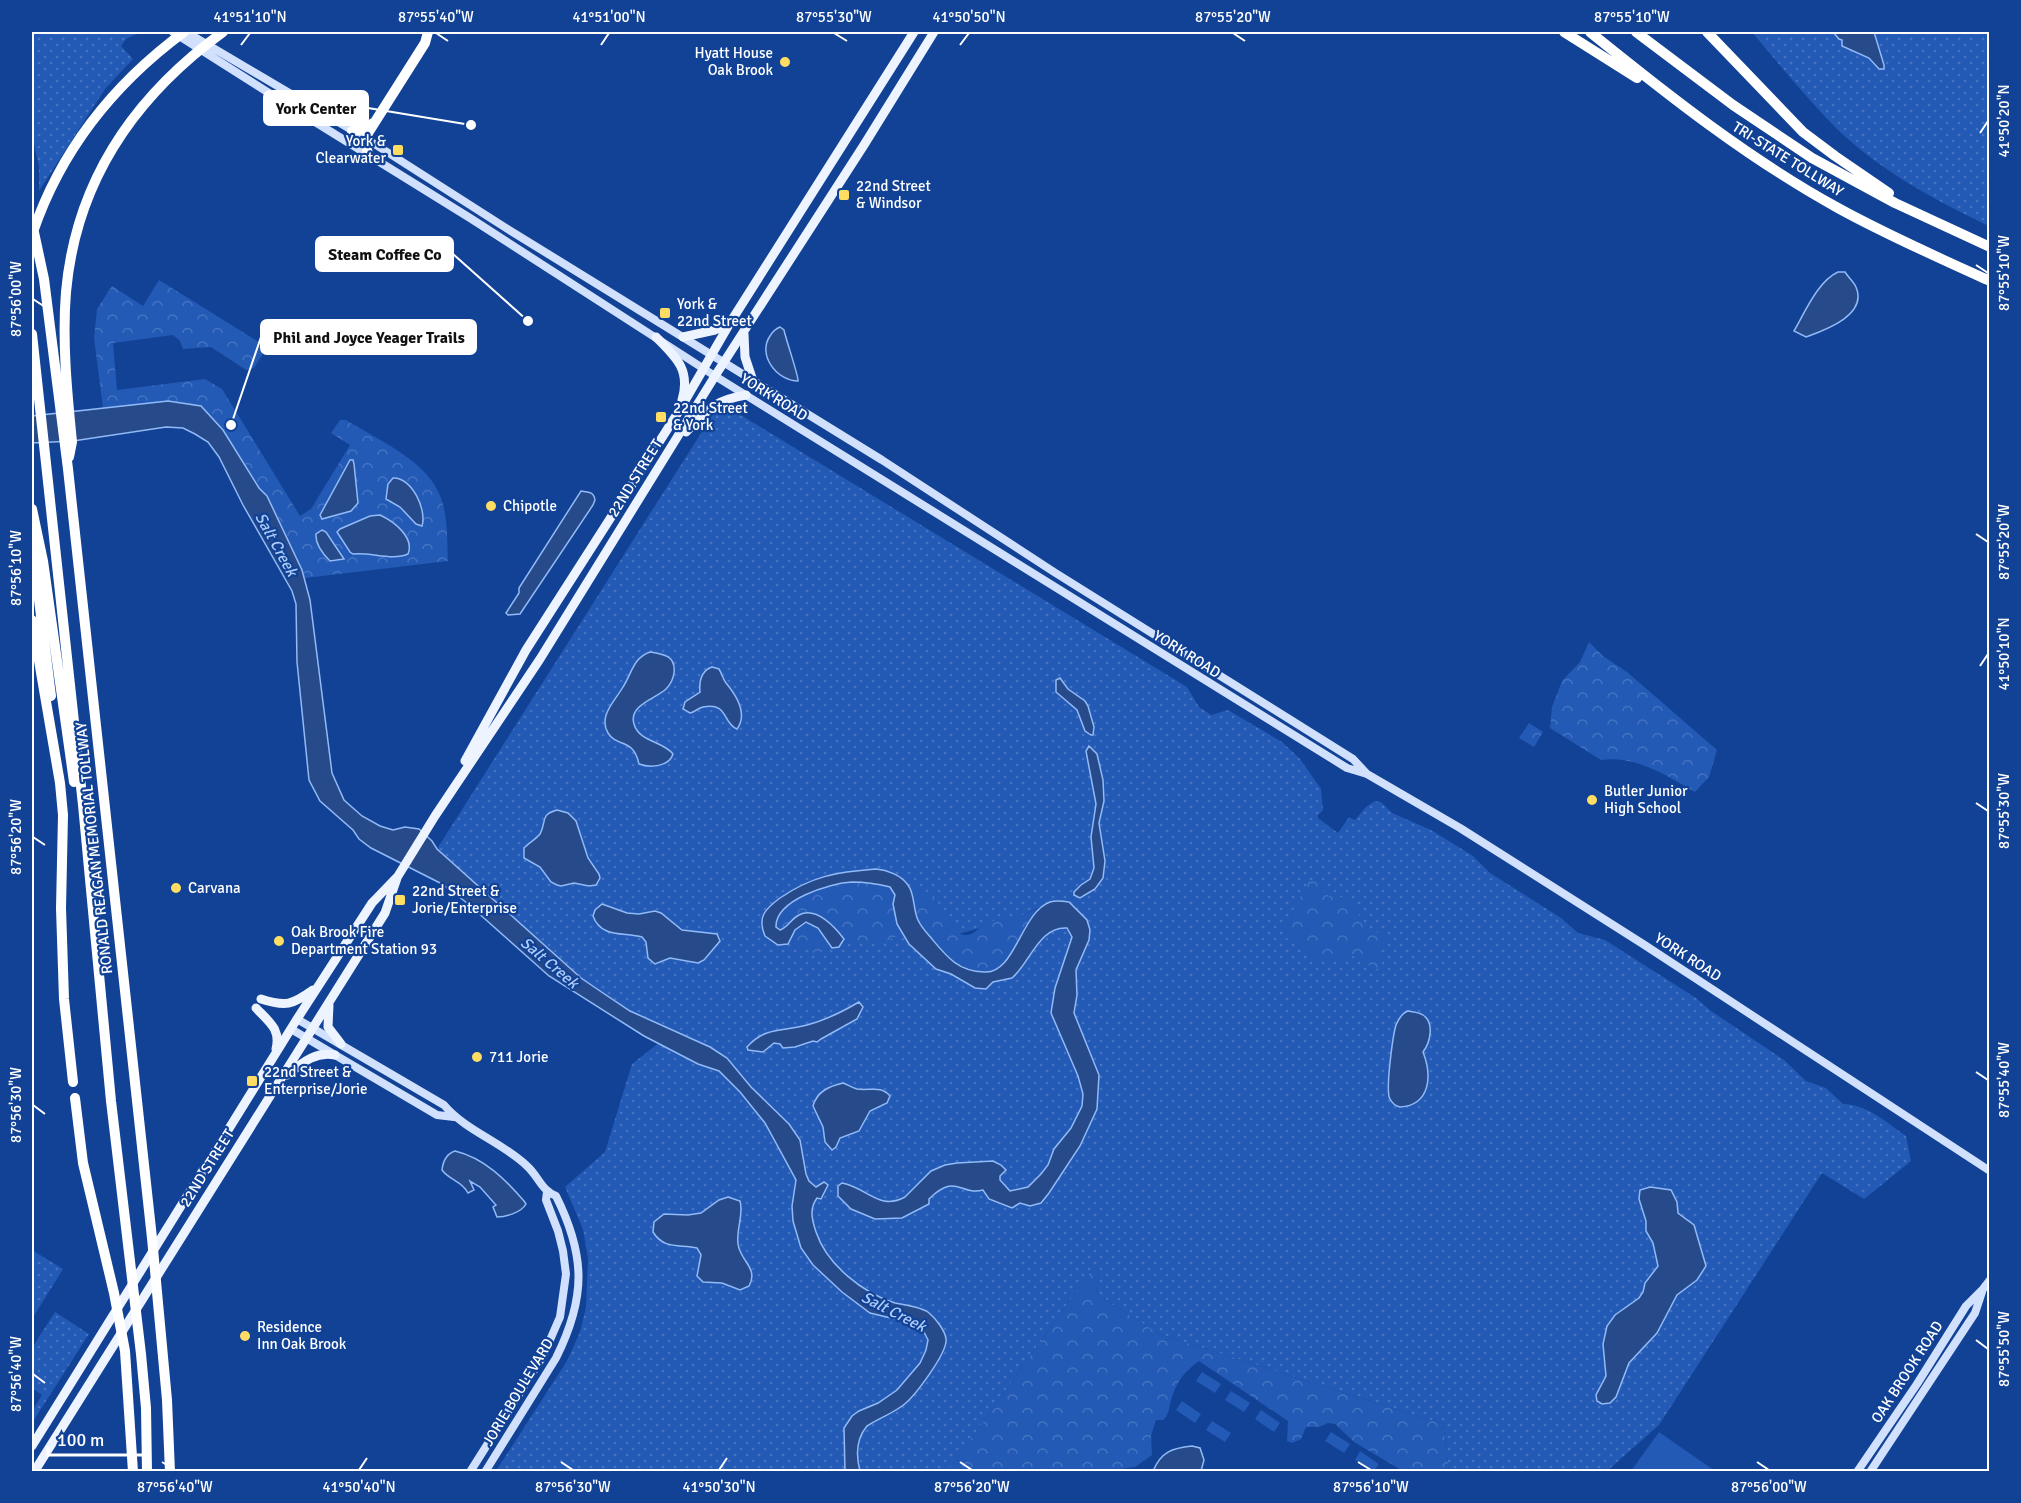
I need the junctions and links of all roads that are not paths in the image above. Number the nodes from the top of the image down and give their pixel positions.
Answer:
1 (173, 32) edge
2 (185, 32) edge
3 (223, 32) edge
4 (428, 32) edge
5 (914, 32) edge
6 (934, 32) edge
7 (1564, 32) edge
8 (1590, 32) edge
9 (1636, 32) edge
10 (1707, 32) edge
11 (231, 63) junction
12 (377, 119) junction
13 (1714, 129) junction
14 (352, 130) junction
15 (367, 139) junction
16 (368, 154) junction
17 (32, 222) edge
18 (1954, 231) junction
19 (32, 237) edge
20 (1989, 247) edge
21 (1989, 281) edge
22 (730, 322) junction
23 (744, 332) junction
24 (32, 334) edge
25 (656, 337) junction
26 (683, 337) junction
27 (711, 355) junction
28 (724, 363) junction
29 (703, 368) junction
30 (715, 376) junction
31 (753, 381) junction
32 (746, 395) junction
33 (63, 397) junction
34 (679, 411) junction
35 (675, 442) junction
36 (68, 469) junction
37 (32, 509) edge
38 (32, 544) edge
39 (32, 620) edge
40 (1367, 774) junction
41 (60, 783) junction
42 (83, 804) junction
43 (435, 816) junction
44 (398, 876) junction
45 (318, 987) junction
46 (261, 999) dead end
47 (329, 1003) junction
48 (256, 1008) dead end
49 (297, 1019) junction
50 (291, 1029) junction
51 (312, 1029) junction
52 (307, 1038) junction
53 (341, 1044) junction
54 (335, 1055) junction
55 (274, 1057) junction
56 (280, 1080) junction
57 (73, 1082) dead end
58 (75, 1098) dead end
59 (454, 1117) junction
60 (1989, 1171) edge
61 (547, 1192) junction
62 (1989, 1280) edge
63 (1983, 1289) junction
64 (32, 1446) edge
65 (34, 1472) edge
66 (131, 1472) edge
67 (147, 1472) edge
68 (170, 1472) edge
69 (470, 1472) edge
70 (485, 1472) edge
71 (1857, 1472) edge
72 (1870, 1472) edge

1 - 11 main road, YORK ROAD
2 - 11 main road, YORK ROAD
2 - 19 highway
3 - 33 highway
4 - 12 highway
5 - 22 main road, 22ND STREET
6 - 23 main road, 22ND STREET
7 - 13 highway
8 - 13 highway, TRI-STATE TOLLWAY
9 - 18 highway, TRI-STATE TOLLWAY
10 - 18 highway
11 - 14 main road, YORK ROAD
11 - 16 main road, YORK ROAD
12 - 14 highway
12 - 15 highway
13 - 21 highway, TRI-STATE TOLLWAY
14 - 15 main road, YORK ROAD
15 - 16 highway
15 - 26 main road, YORK ROAD
16 - 25 main road, YORK ROAD
17 - 33 highway, RONALD REAGAN MEMORIAL TOLLWAY
18 - 20 highway, TRI-STATE TOLLWAY
22 - 26 main road
22 - 27 main road, 22ND STREET
23 - 28 main road, 22ND STREET
23 - 31 main road
24 - 42 highway, RONALD REAGAN MEMORIAL TOLLWAY
25 - 29 main road, YORK ROAD
25 - 34 main road
26 - 27 main road, YORK ROAD
27 - 28 main road, YORK ROAD
27 - 29 main road, 22ND STREET
28 - 30 main road, 22ND STREET
28 - 31 main road, YORK ROAD
29 - 30 main road, YORK ROAD
29 - 34 main road, 22ND STREET
30 - 32 main road, YORK ROAD
30 - 35 main road, 22ND STREET
31 - 40 main road, YORK ROAD
32 - 35 main road
32 - 40 main road, YORK ROAD
33 - 36 highway, RONALD REAGAN MEMORIAL TOLLWAY
33 - 36 highway
34 - 43 main road, 22ND STREET
35 - 43 main road, 22ND STREET
36 - 68 highway, RONALD REAGAN MEMORIAL TOLLWAY
37 - 42 highway
38 - 41 highway
39 - 41 highway, RONALD REAGAN MEMORIAL TOLLWAY
40 - 60 main road, YORK ROAD
41 - 57 highway, RONALD REAGAN MEMORIAL TOLLWAY
42 - 67 highway, RONALD REAGAN MEMORIAL TOLLWAY
43 - 44 main road, 22ND STREET
44 - 45 main road, 22ND STREET
44 - 47 main road, 22ND STREET
45 - 46 main road
45 - 49 main road, 22ND STREET
47 - 51 main road, 22ND STREET
47 - 53 main road
48 - 55 main road
49 - 50 main road, 22ND STREET
49 - 51 main road, JORIE BOULEVARD
50 - 52 main road, JORIE BOULEVARD
50 - 55 main road, 22ND STREET
51 - 52 main road, 22ND STREET
51 - 53 main road, JORIE BOULEVARD
52 - 54 main road, JORIE BOULEVARD
52 - 56 main road, 22ND STREET
53 - 59 main road, JORIE BOULEVARD
54 - 56 main road
54 - 59 main road, JORIE BOULEVARD
55 - 64 main road, 22ND STREET
56 - 65 main road, 22ND STREET
58 - 66 highway
59 - 61 main road, JORIE BOULEVARD
61 - 69 main road, JORIE BOULEVARD
61 - 70 main road, JORIE BOULEVARD
62 - 63 main road, OAK BROOK ROAD
63 - 71 main road, OAK BROOK ROAD
63 - 72 main road, OAK BROOK ROAD

